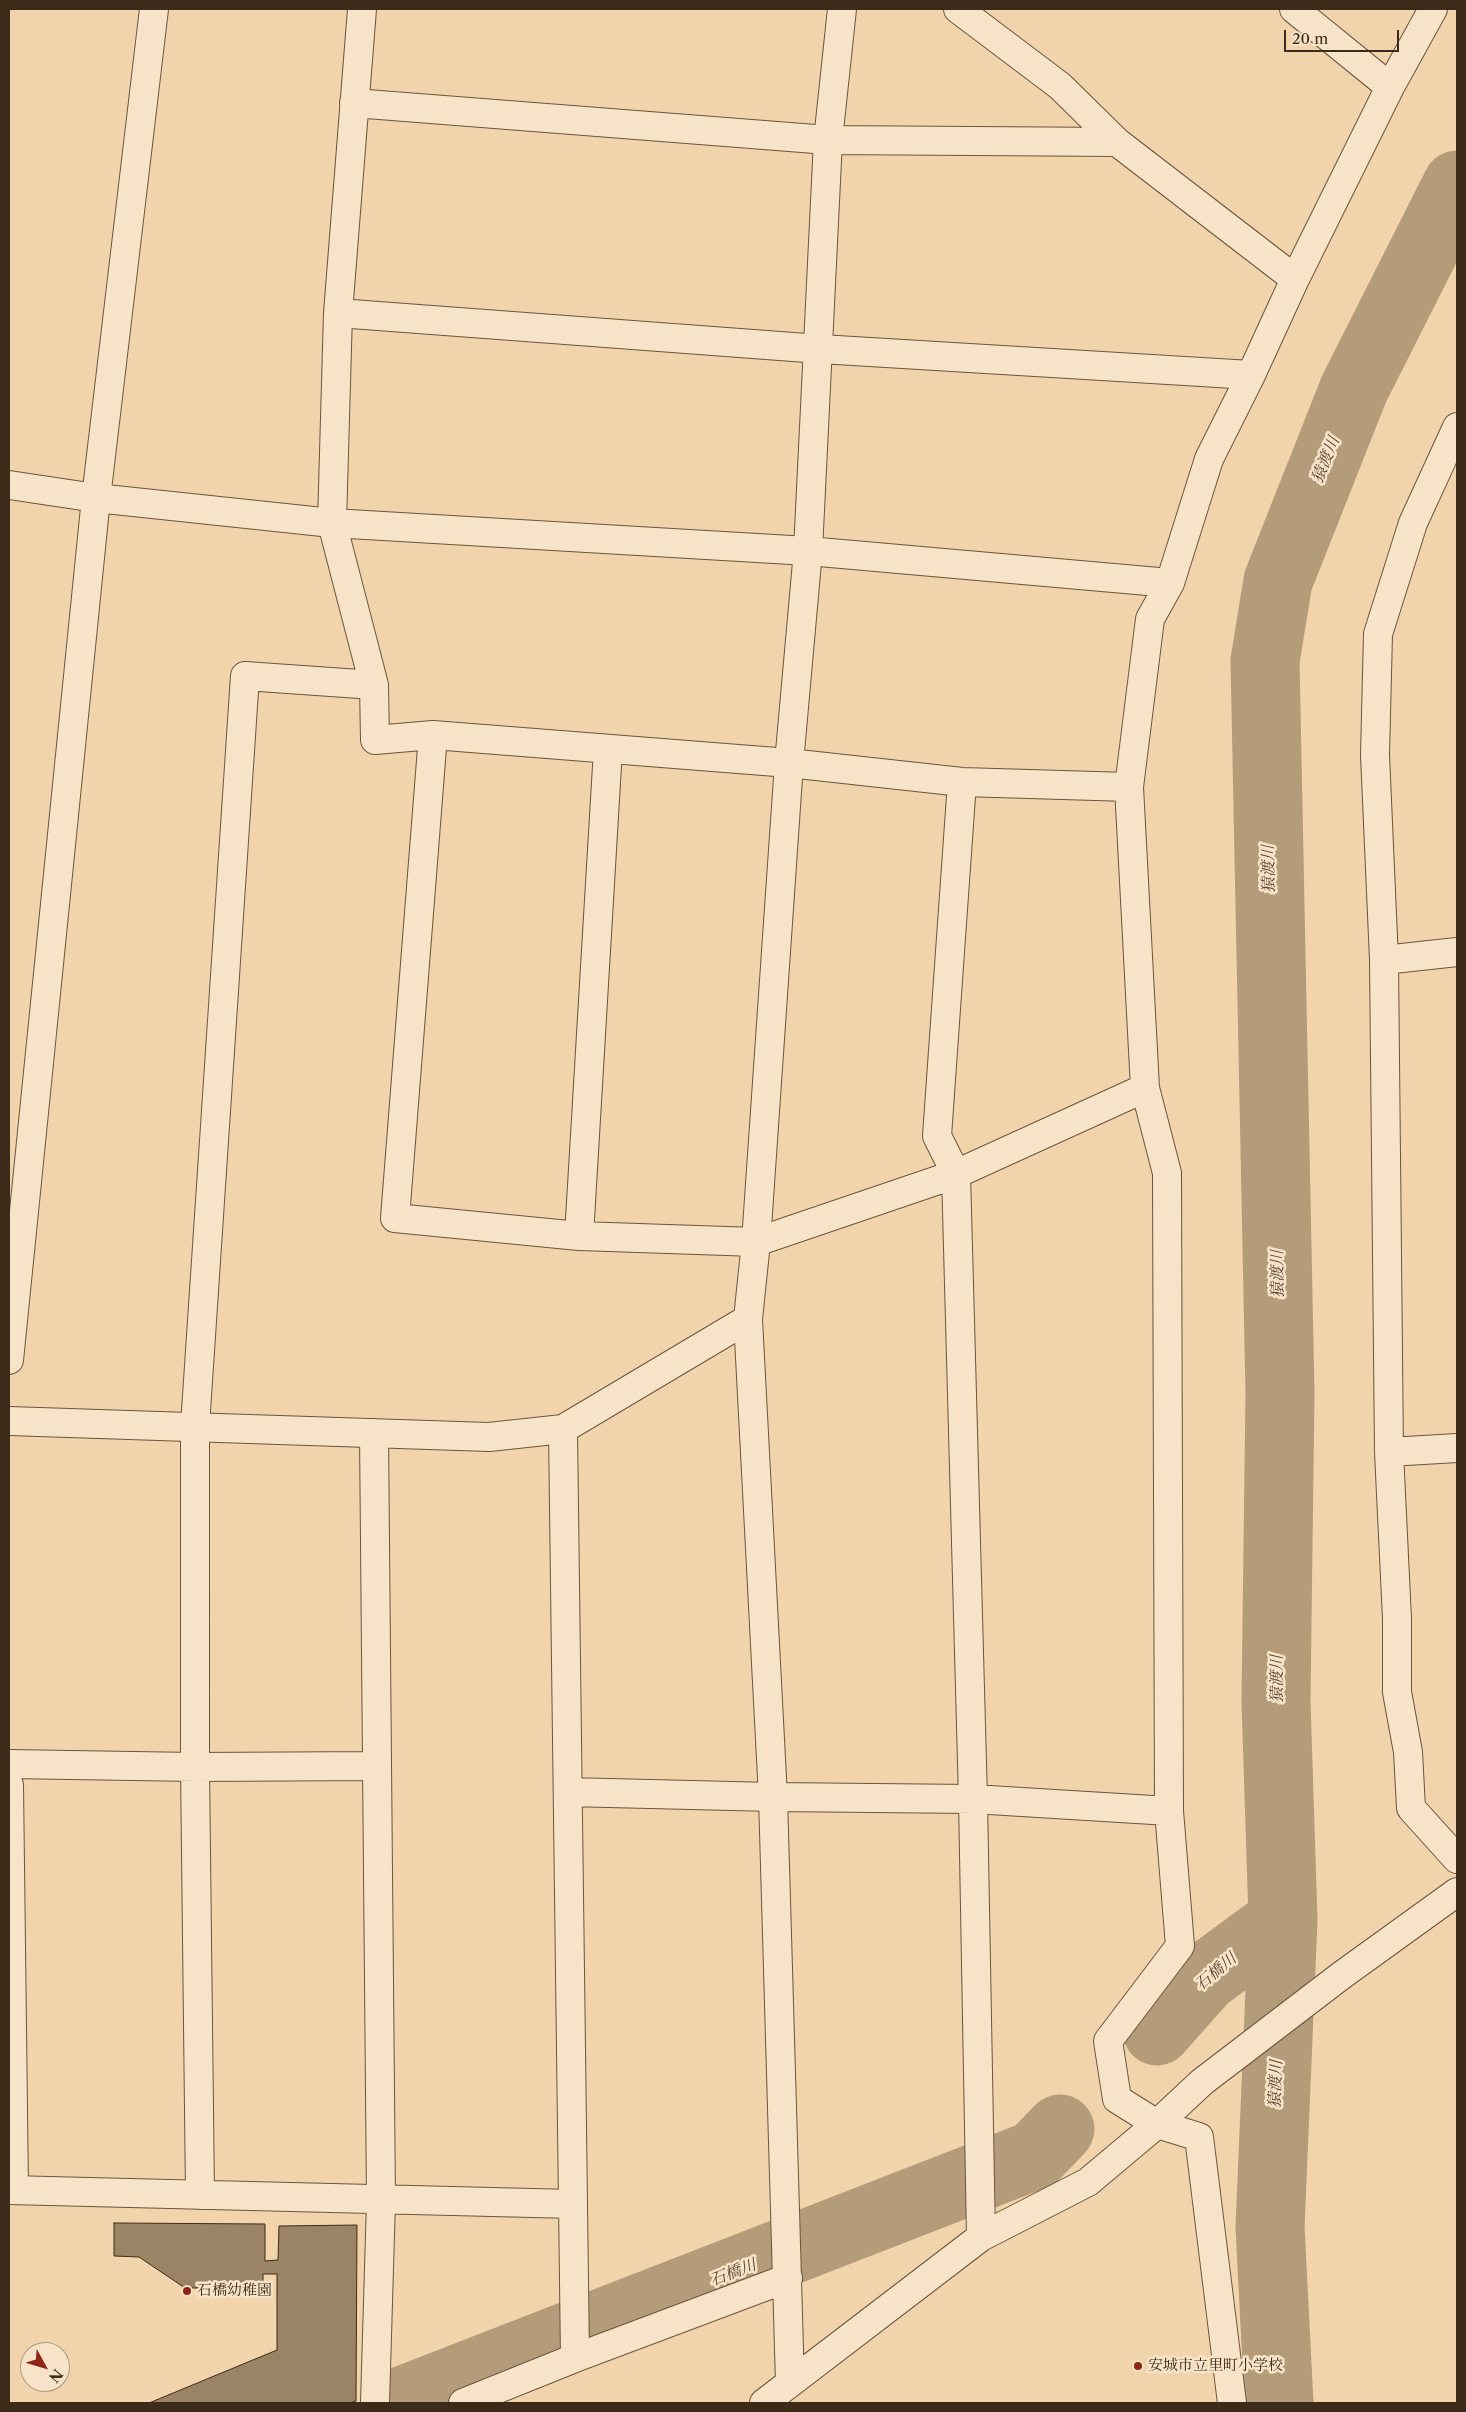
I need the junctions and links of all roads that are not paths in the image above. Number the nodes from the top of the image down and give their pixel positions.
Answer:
1 (154, 9) edge
2 (362, 9) edge
3 (842, 9) edge
4 (958, 9) edge
5 (1294, 9) edge
6 (1433, 9) edge
7 (1390, 86) junction
8 (354, 103) junction
9 (828, 140) junction
10 (1117, 142) junction
11 (1295, 279) junction
12 (338, 312) junction
13 (820, 349) junction
14 (1252, 375) junction
15 (1457, 428) edge
16 (9, 485) edge
17 (96, 498) junction
18 (332, 523) junction
19 (808, 551) junction
20 (1170, 583) junction
21 (374, 685) junction
22 (433, 736) junction
23 (608, 749) junction
24 (789, 763) junction
25 (962, 782) junction
26 (1129, 787) junction
27 (1457, 952) edge
28 (1384, 960) junction
29 (1145, 1088) junction
30 (956, 1174) junction
31 (579, 1236) junction
32 (756, 1242) junction
33 (748, 1319) junction
34 (9, 1360) edge
35 (9, 1421) edge
36 (195, 1426) junction
37 (564, 1429) junction
38 (374, 1433) junction
39 (1457, 1448) edge
40 (1389, 1452) junction
41 (9, 1764) edge
42 (377, 1766) junction
43 (195, 1768) junction
44 (9, 1785) edge
45 (568, 1792) junction
46 (773, 1798) junction
47 (973, 1799) junction
48 (1169, 1812) junction
49 (1457, 1859) edge
50 (1457, 1892) edge
51 (1157, 2124) junction
52 (12, 2190) edge
53 (200, 2195) junction
54 (381, 2201) junction
55 (573, 2204) junction
56 (981, 2237) junction
57 (788, 2273) junction
58 (575, 2356) junction
59 (790, 2383) junction
60 (375, 2397) edge
61 (463, 2403) edge
62 (764, 2403) edge
63 (1232, 2403) edge

1 - 17 street
2 - 8 street
3 - 9 street
4 - 10 street
5 - 7 street
6 - 7 street
7 - 11 street
8 - 9 street
8 - 12 street
9 - 10 street
9 - 13 street
10 - 11 street
11 - 14 street
12 - 13 street
12 - 18 street
13 - 14 street
13 - 19 street
14 - 20 street
15 - 28 street
16 - 17 street
17 - 18 street
17 - 34 street
18 - 19 street
18 - 21 street
19 - 20 street
19 - 24 street
20 - 26 street
21 - 22 street
21 - 36 street
22 - 23 street
22 - 31 street
23 - 24 street
23 - 31 street
24 - 25 street
24 - 32 street
25 - 26 street
25 - 30 street
26 - 29 street
27 - 28 street
28 - 40 street
29 - 30 street
29 - 48 street
30 - 32 street
30 - 47 street
31 - 32 street
32 - 33 street
33 - 37 street
33 - 46 street
35 - 36 street
36 - 38 street
36 - 43 street
37 - 38 street
37 - 45 street
38 - 42 street
39 - 40 street
40 - 49 street
41 - 43 street
42 - 43 street
42 - 54 street
43 - 53 street
44 - 52 street
45 - 46 street
45 - 55 street
46 - 47 street
46 - 57 street
47 - 48 street
47 - 56 street
48 - 51 street
50 - 51 street
51 - 56 street
51 - 63 street
52 - 53 street
53 - 54 street
54 - 55 street
54 - 60 street
55 - 58 street
56 - 59 street
57 - 58 street
57 - 59 street
58 - 61 street
59 - 62 street

